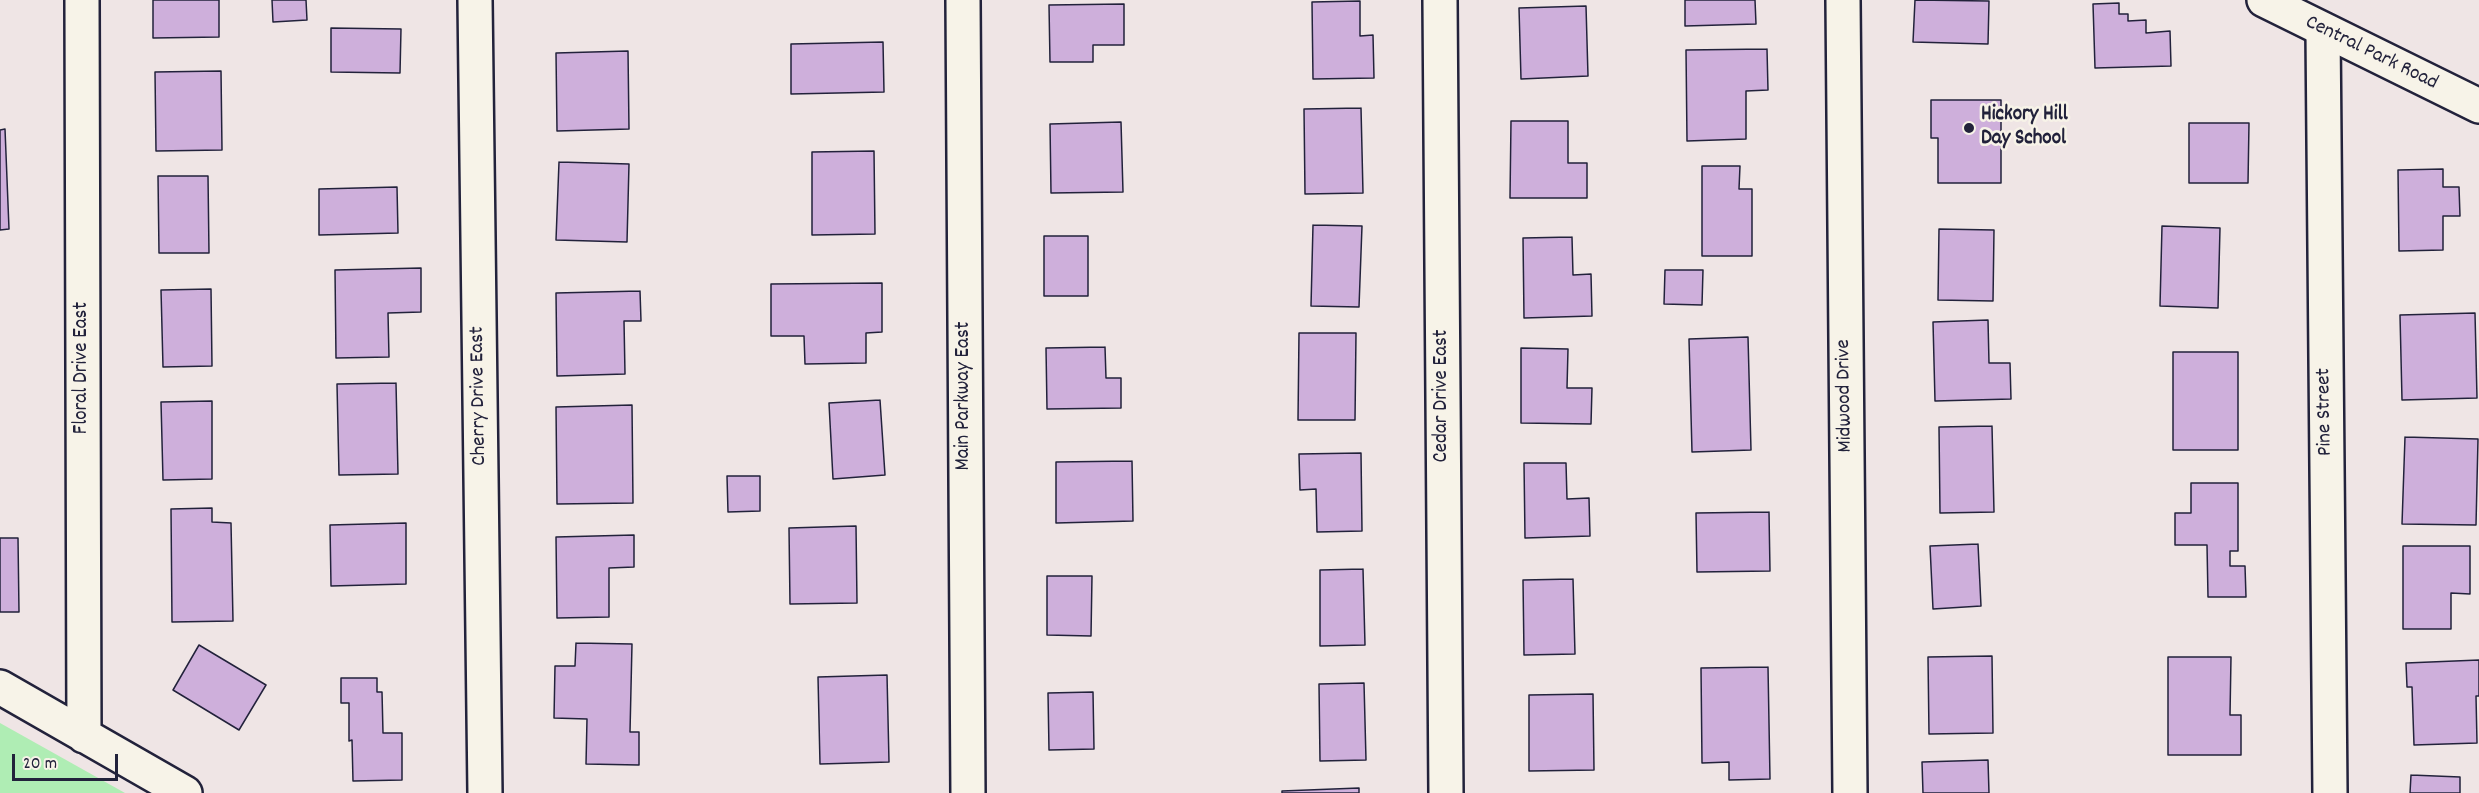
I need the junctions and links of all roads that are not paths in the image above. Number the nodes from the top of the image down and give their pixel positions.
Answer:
1 (82, 0) edge
2 (475, 0) edge
3 (963, 0) edge
4 (1440, 0) edge
5 (1843, 0) edge
6 (2264, 0) edge
7 (2323, 31) junction
8 (2479, 106) edge
9 (0, 687) edge
10 (84, 736) junction
11 (185, 793) edge
12 (485, 793) edge
13 (968, 793) edge
14 (1446, 793) edge
15 (1850, 793) edge
16 (2330, 793) edge

1 - 10 street, Floral Drive East
2 - 12 street, Cherry Drive East
3 - 13 street, Main Parkway East
4 - 14 street, Cedar Drive East
5 - 15 street, Midwood Drive
6 - 7 street, Central Park Road
7 - 8 street, Central Park Road
7 - 16 street, Pine Street
9 - 10 street
10 - 11 street

